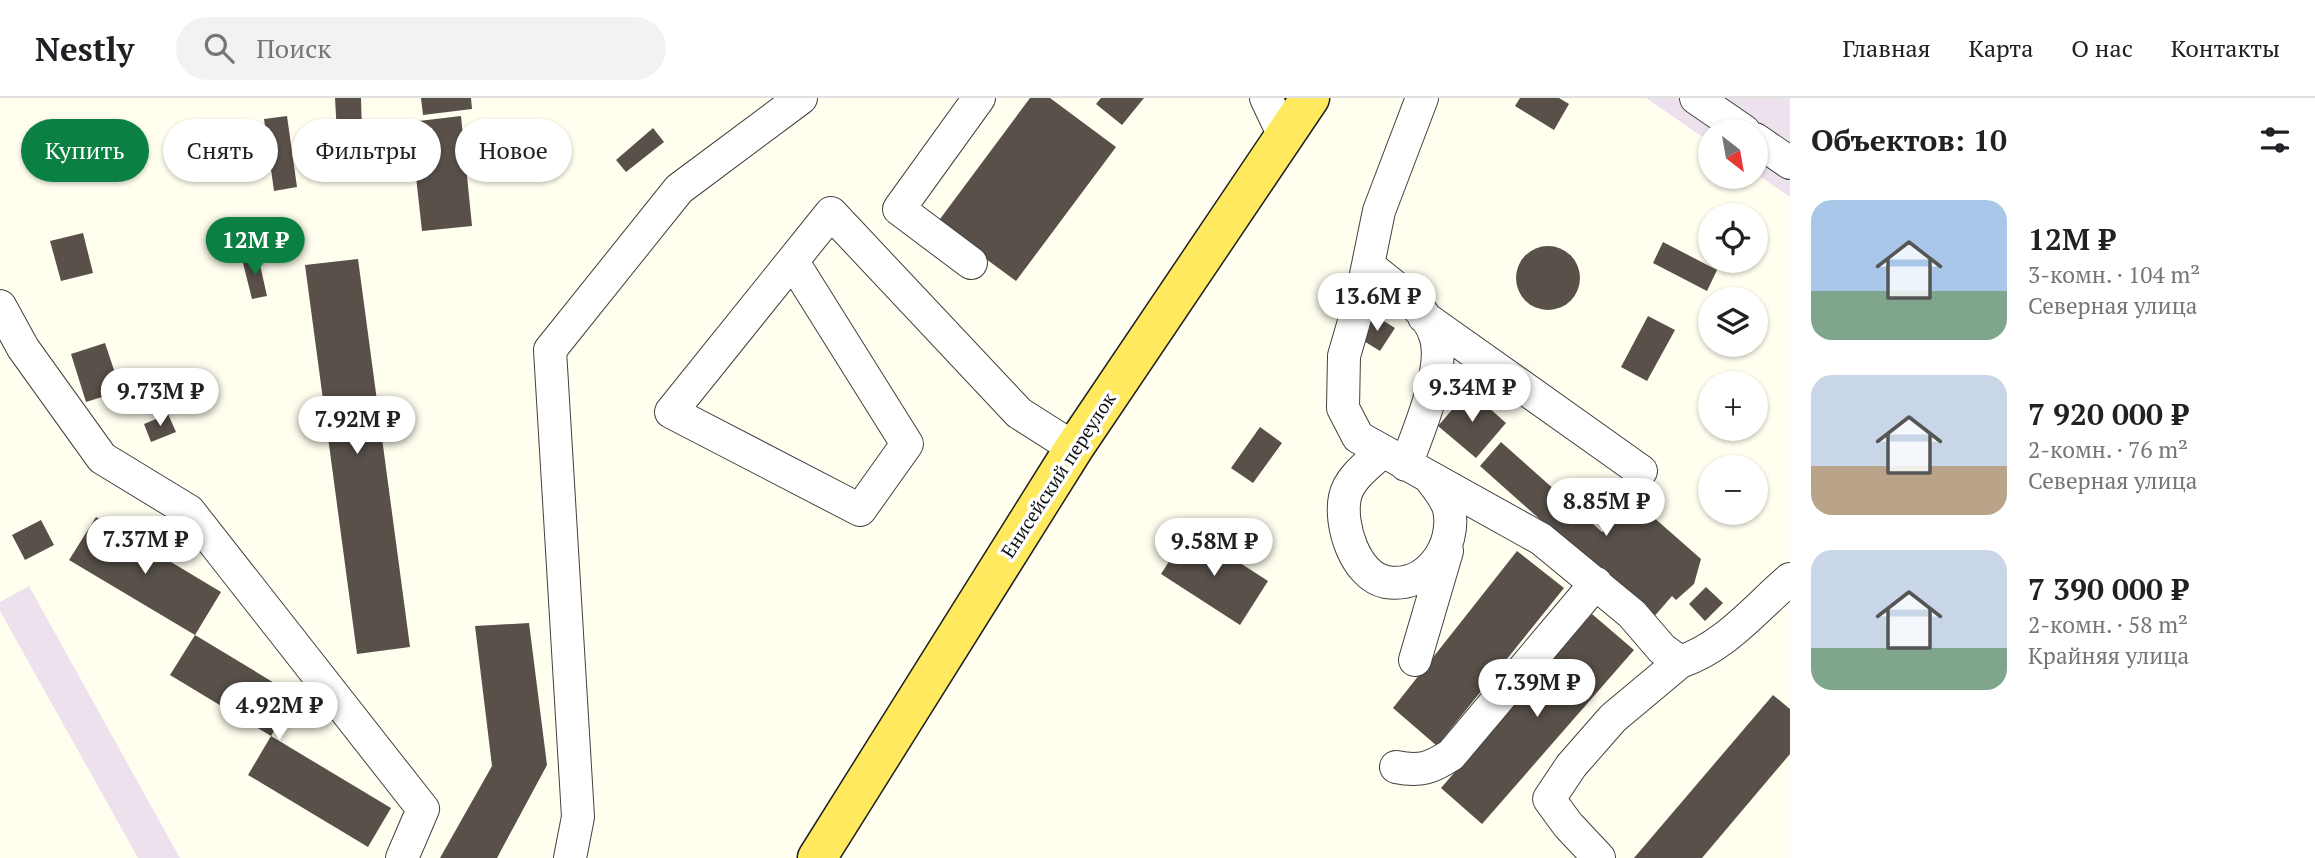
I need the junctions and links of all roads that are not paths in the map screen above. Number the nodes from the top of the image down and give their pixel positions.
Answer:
1 (801, 98) edge
2 (979, 98) edge
3 (1266, 98) edge
4 (1310, 98) edge
5 (1422, 98) edge
6 (1696, 98) edge
7 (1727, 119) edge
8 (1284, 136) junction
9 (1768, 148) edge
10 (1790, 163) edge
11 (793, 262) junction
12 (971, 263) dead end
13 (1368, 265) junction
14 (0, 306) edge
15 (1424, 317) junction
16 (1074, 448) junction
17 (1406, 465) junction
18 (1641, 471) dead end
19 (1447, 550) junction
20 (1790, 579) edge
21 (1596, 583) junction
22 (1415, 660) dead end
23 (1681, 662) junction
24 (1396, 767) dead end
25 (1586, 853) edge
26 (402, 858) edge
27 (570, 858) edge
28 (817, 858) edge

1 - 27 street
2 - 12 street
3 - 8 street
4 - 8 main road, Енисейский переулок
5 - 13 street
6 - 7 street
8 - 16 main road, Енисейский переулок
9 - 10 street
11 - 11 street
11 - 16 street
13 - 15 street
13 - 17 street
14 - 26 street
15 - 17 street
15 - 18 street
16 - 28 main road, Енисейский переулок
17 - 19 street
17 - 19 street
17 - 21 street
19 - 22 street
20 - 23 street
21 - 23 street
21 - 24 street
23 - 25 street

